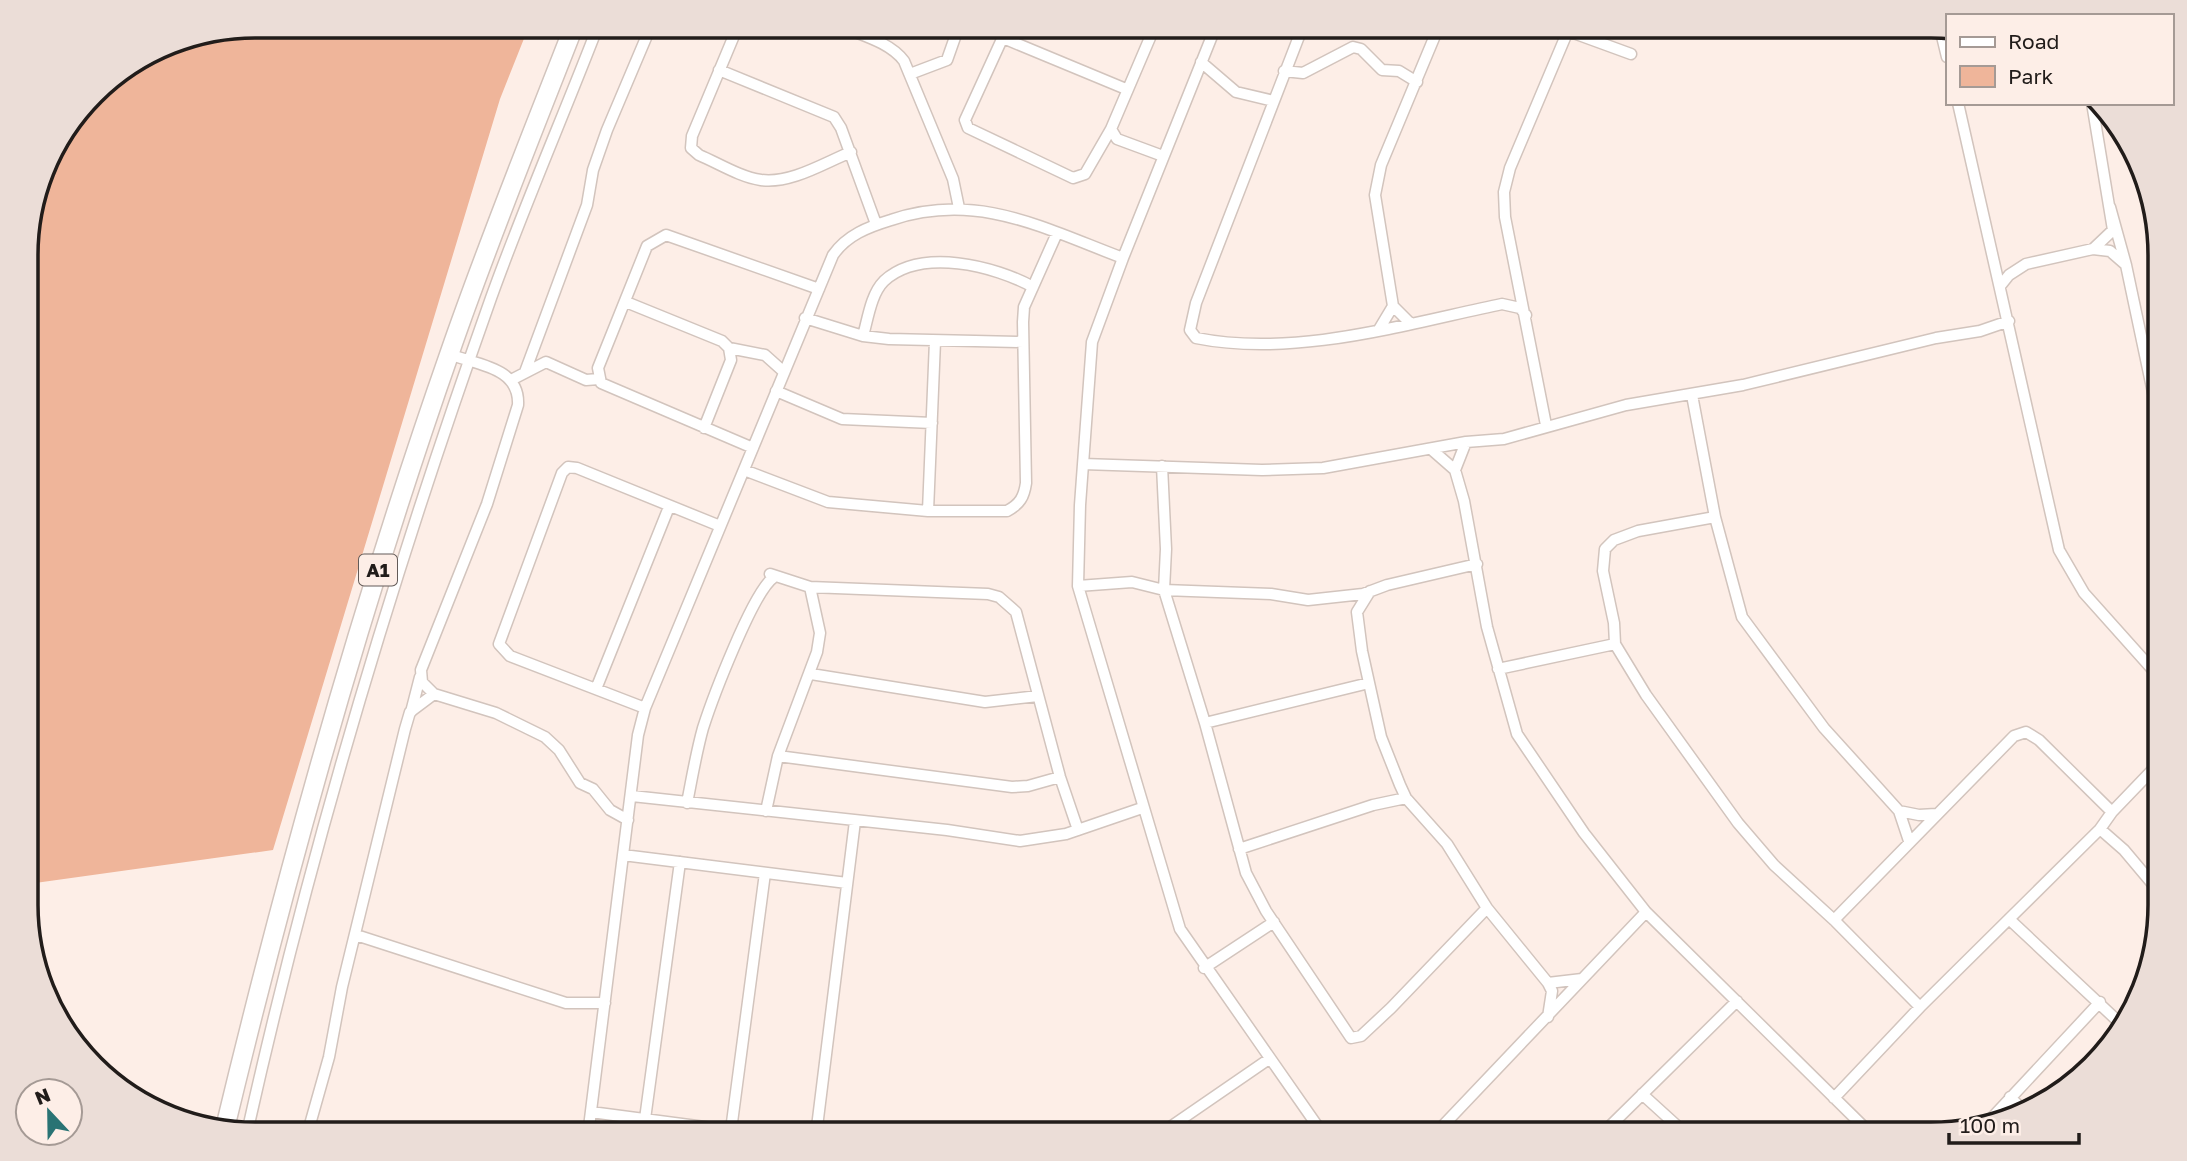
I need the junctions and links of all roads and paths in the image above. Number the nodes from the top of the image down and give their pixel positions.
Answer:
1 (569, 38) edge
2 (593, 38) edge
3 (645, 38) edge
4 (733, 38) edge
5 (867, 38) edge
6 (955, 38) edge
7 (1003, 38) joint
8 (1149, 38) edge
9 (1211, 38) edge
10 (1298, 38) edge
11 (1434, 38) edge
12 (1565, 38) edge
13 (1591, 38) edge
14 (1631, 54) dead end
15 (1201, 62) junction
16 (719, 70) junction
17 (1284, 71) junction
18 (910, 74) junction
19 (1417, 82) junction
20 (1126, 89) junction
21 (1274, 101) junction
22 (1958, 105) edge
23 (2094, 112) edge
24 (1111, 129) junction
25 (851, 152) junction
26 (1163, 156) junction
27 (2110, 207) junction
28 (958, 208) junction
29 (876, 225) junction
30 (1057, 233) junction
31 (2093, 249) junction
32 (1122, 258) junction
33 (2126, 265) junction
34 (1519, 284) junction
35 (2001, 285) junction
36 (1033, 286) junction
37 (818, 289) junction
38 (626, 302) junction
39 (1502, 304) junction
40 (1393, 306) junction
41 (1526, 315) junction
42 (805, 318) junction
43 (2009, 321) junction
44 (1409, 323) junction
45 (1378, 331) junction
46 (863, 336) junction
47 (935, 341) junction
48 (1023, 342) junction
49 (729, 348) junction
50 (449, 354) junction
51 (469, 362) junction
52 (2148, 369) edge
53 (525, 372) junction
54 (784, 372) junction
55 (513, 379) junction
56 (599, 379) junction
57 (776, 391) junction
58 (1692, 395) junction
59 (932, 424) junction
60 (1546, 425) junction
61 (704, 428) junction
62 (1466, 442) junction
63 (752, 448) junction
64 (1431, 449) junction
65 (1083, 464) junction
66 (1162, 466) junction
67 (744, 470) junction
68 (1455, 470) junction
69 (669, 507) junction
70 (928, 511) junction
71 (1715, 517) junction
72 (720, 526) junction
73 (1477, 564) junction
74 (1078, 586) junction
75 (810, 587) junction
76 (1164, 590) junction
77 (1370, 591) junction
78 (1341, 597) junction
79 (1357, 612) junction
80 (1615, 644) junction
81 (2148, 665) edge
82 (1498, 669) junction
83 (811, 674) junction
84 (420, 677) junction
85 (1368, 683) junction
86 (596, 689) junction
87 (434, 694) junction
88 (1038, 696) junction
89 (645, 708) junction
90 (411, 712) junction
91 (1205, 723) junction
92 (778, 756) junction
93 (2148, 774) edge
94 (1060, 777) junction
95 (632, 796) junction
96 (1406, 798) junction
97 (687, 803) junction
98 (1142, 808) junction
99 (766, 811) junction
100 (1899, 811) junction
101 (2112, 812) junction
102 (1937, 814) junction
103 (628, 820) junction
104 (855, 821) junction
105 (2100, 829) junction
106 (1078, 830) junction
107 (1909, 841) junction
108 (1239, 849) junction
109 (623, 855) junction
110 (680, 862) junction
111 (765, 873) junction
112 (2148, 879) edge
113 (847, 883) junction
114 (1487, 908) junction
115 (1646, 912) junction
116 (2009, 919) junction
117 (1834, 920) junction
118 (1273, 922) junction
119 (355, 935) junction
120 (1204, 968) junction
121 (1582, 978) junction
122 (1548, 983) junction
123 (1737, 1001) junction
124 (2100, 1002) junction
125 (605, 1003) junction
126 (1920, 1007) junction
127 (1548, 1017) junction
128 (2116, 1019) edge
129 (1269, 1059) junction
130 (1642, 1094) junction
131 (2010, 1097) junction
132 (1834, 1098) junction
133 (2017, 1104) edge
134 (591, 1112) junction
135 (1997, 1112) edge
136 (645, 1119) junction
137 (227, 1121) edge
138 (1178, 1122) edge
139 (1314, 1122) edge
140 (1445, 1122) edge
141 (1614, 1122) edge
142 (1673, 1122) edge
143 (1859, 1122) edge
144 (249, 1123) edge
145 (311, 1123) edge
146 (590, 1123) edge
147 (675, 1123) edge
148 (733, 1123) edge
149 (818, 1123) edge

1 - 50 highway, A1
2 - 51 street
3 - 53 street
4 - 16 street
5 - 18 street
6 - 18 street
7 - 20 street
7 - 24 street
8 - 20 street
9 - 15 street
10 - 17 street
11 - 19 street
12 - 34 street
13 - 14 street
15 - 21 street
15 - 26 street
16 - 25 street
16 - 25 street
17 - 19 street
17 - 21 street
18 - 28 street
19 - 40 street
20 - 24 street
21 - 45 street
22 - 35 street
23 - 27 street
24 - 26 street
25 - 29 street
26 - 32 street
27 - 31 street
27 - 33 street
28 - 29 street
28 - 30 street
29 - 37 street
30 - 32 street
30 - 36 street
31 - 33 street
31 - 35 street
32 - 65 street
33 - 52 street
34 - 39 street
34 - 41 street
35 - 43 street
36 - 46 street
36 - 48 street
37 - 38 street
37 - 42 street
38 - 49 street
38 - 56 street
39 - 41 street
39 - 44 street
40 - 44 street
40 - 45 street
41 - 60 street
42 - 46 street
42 - 54 street
43 - 58 street
43 - 81 street
44 - 45 street
46 - 47 street
47 - 48 street
47 - 59 street
48 - 70 street
49 - 54 street
49 - 61 street
50 - 51 street
50 - 137 highway, A1
51 - 55 street
51 - 144 street
53 - 55 street
53 - 56 street
54 - 57 street
55 - 84 street
56 - 61 street
57 - 59 street
57 - 63 street
58 - 60 street
58 - 71 street
59 - 70 street
60 - 62 street
61 - 63 street
62 - 64 street
62 - 68 street
63 - 67 street
64 - 66 street
64 - 68 street
65 - 66 street
65 - 74 street
66 - 76 street
67 - 70 street
67 - 72 street
68 - 73 street
69 - 72 street
69 - 86 street
69 - 86 street
71 - 80 street
71 - 100 street
72 - 89 street
73 - 77 street
73 - 82 street
74 - 76 street
74 - 98 street
75 - 83 street
75 - 88 street
75 - 97 street
76 - 78 street
76 - 91 street
77 - 78 street
77 - 79 street
78 - 79 street
79 - 85 street
80 - 82 street
80 - 117 street
82 - 115 street
83 - 88 street
83 - 92 street
84 - 87 street
84 - 90 street
85 - 91 street
85 - 96 street
86 - 89 street
87 - 90 street
87 - 103 street
88 - 94 street
89 - 95 street
90 - 119 street
91 - 108 street
92 - 94 street
92 - 99 street
93 - 101 street
94 - 106 street
95 - 97 street
95 - 103 street
96 - 108 street
96 - 114 street
97 - 99 street
98 - 106 street
98 - 120 street
99 - 104 street
100 - 102 street
100 - 107 street
101 - 102 street
101 - 105 street
102 - 107 street
103 - 109 street
104 - 106 street
104 - 113 street
105 - 112 street
105 - 116 street
107 - 117 street
108 - 118 street
109 - 110 street
109 - 125 street
110 - 111 street
110 - 136 street
111 - 113 street
111 - 148 street
113 - 149 street
114 - 118 street
114 - 122 street
115 - 121 street
115 - 123 street
116 - 124 street
116 - 126 street
117 - 126 street
118 - 120 street
119 - 125 street
119 - 145 street
120 - 129 street
121 - 122 street
121 - 127 street
122 - 127 street
123 - 130 street
123 - 132 street
124 - 128 street
124 - 131 street
125 - 134 street
126 - 132 street
127 - 140 street
129 - 138 street
129 - 139 street
130 - 141 street
130 - 142 street
131 - 133 street
131 - 135 street
132 - 143 street
134 - 136 street
134 - 146 street
136 - 147 street

